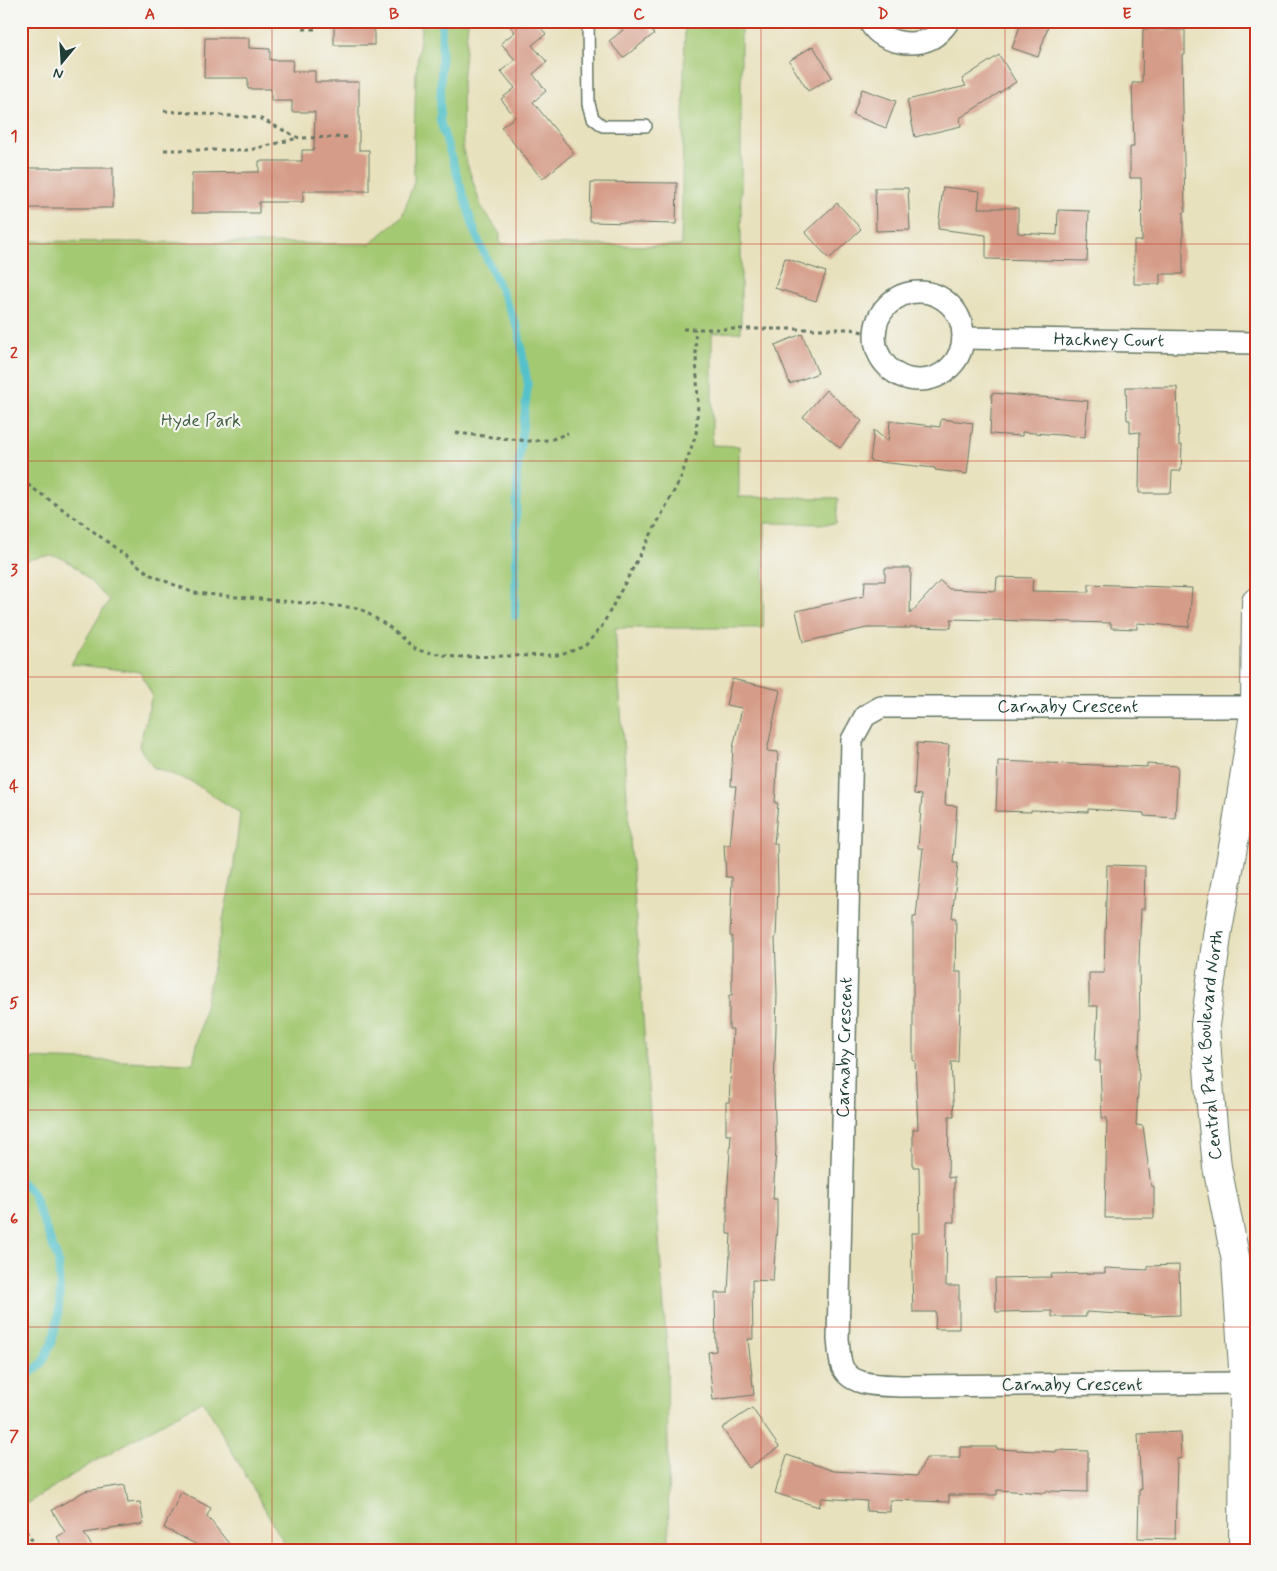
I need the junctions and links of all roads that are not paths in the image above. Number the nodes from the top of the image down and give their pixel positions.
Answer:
1 (588, 21) edge
2 (869, 21) edge
3 (949, 21) edge
4 (646, 126) dead end
5 (963, 338) junction
6 (1256, 343) edge
7 (1256, 602) edge
8 (1255, 707) edge
9 (1244, 1383) junction
10 (1243, 1550) edge

1 - 4 lane
2 - 3 street
5 - 5 street
5 - 6 street, Hackney Court
7 - 8 street, Central Park Boulevard North
8 - 9 street, Central Park Boulevard North
8 - 9 street, Carnaby Crescent
9 - 10 street, Central Park Boulevard North

